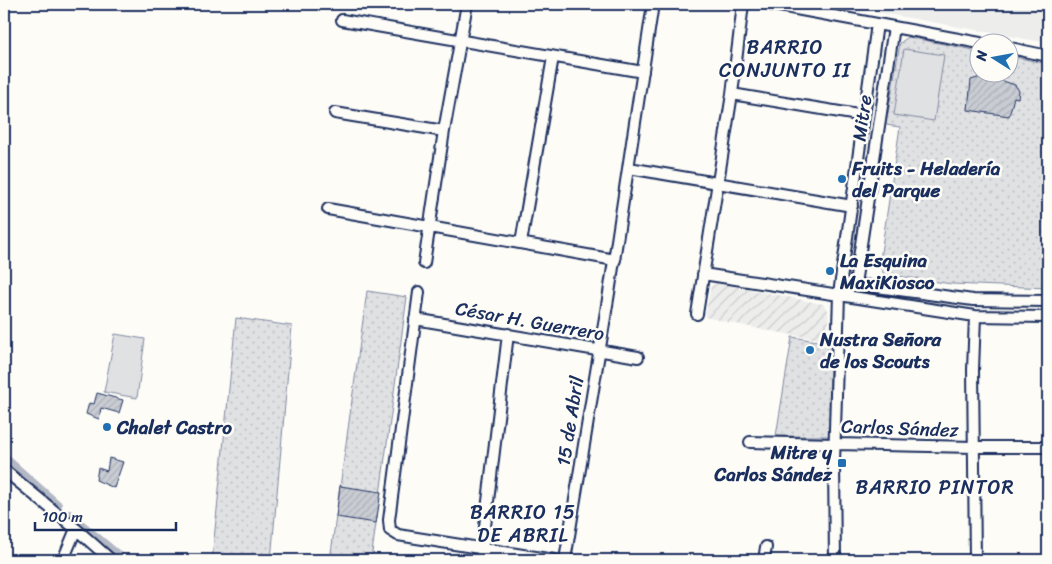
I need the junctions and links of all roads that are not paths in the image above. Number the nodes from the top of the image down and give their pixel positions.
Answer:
1 (467, 4) edge
2 (653, 4) edge
3 (743, 4) edge
4 (769, 4) edge
5 (342, 20) dead end
6 (877, 24) junction
7 (894, 27) junction
8 (970, 41) edge
9 (461, 42) junction
10 (1020, 50) edge
11 (1048, 56) edge
12 (553, 57) junction
13 (643, 72) junction
14 (732, 94) junction
15 (335, 113) dead end
16 (864, 116) junction
17 (444, 132) junction
18 (628, 168) junction
19 (718, 183) junction
20 (852, 206) junction
21 (328, 209) dead end
22 (430, 227) junction
23 (521, 243) junction
24 (614, 260) junction
25 (424, 263) dead end
26 (703, 274) junction
27 (855, 284) junction
28 (419, 292) dead end
29 (839, 294) junction
30 (1048, 301) edge
31 (697, 314) dead end
32 (975, 316) junction
33 (1048, 317) edge
34 (416, 319) junction
35 (508, 334) junction
36 (599, 350) junction
37 (638, 357) dead end
38 (750, 442) dead end
39 (835, 444) junction
40 (1048, 447) edge
41 (974, 448) junction
42 (4, 470) edge
43 (76, 529) junction
44 (766, 547) dead end
45 (484, 550) junction
46 (63, 560) edge
47 (111, 560) edge
48 (481, 560) edge
49 (554, 560) edge
50 (565, 560) edge
51 (764, 560) edge
52 (835, 560) edge
53 (975, 560) edge

1 - 9 street
2 - 13 street, 15 de Abril
3 - 14 street
4 - 6 street
5 - 9 street
6 - 7 street
6 - 16 street, Mitre
7 - 8 street
7 - 27 street, Mitre
9 - 12 street
9 - 17 street
10 - 11 street
12 - 13 street
12 - 23 street
13 - 18 street, 15 de Abril
14 - 16 street
14 - 19 street
15 - 17 street
16 - 20 street, Mitre
17 - 22 street
18 - 19 street
18 - 24 street, 15 de Abril
19 - 20 street
19 - 26 street
20 - 29 street, Mitre
21 - 22 street
22 - 23 street
22 - 25 street
23 - 24 street
24 - 36 street, 15 de Abril
26 - 29 street
26 - 31 street
27 - 29 street
27 - 30 street
28 - 34 street
29 - 32 street
29 - 39 street, Mitre
32 - 33 street
32 - 41 street
34 - 35 street, César H. Guerrero
34 - 45 street
35 - 36 street, César H. Guerrero
35 - 45 street
36 - 37 street, César H. Guerrero
36 - 50 street, 15 de Abril
38 - 39 street, Carlos Sández
39 - 41 street, Carlos Sández
39 - 52 street, Mitre
40 - 41 street, Carlos Sández
41 - 53 street
42 - 43 street
43 - 46 street
43 - 47 street
44 - 51 street
45 - 48 street
45 - 49 street

